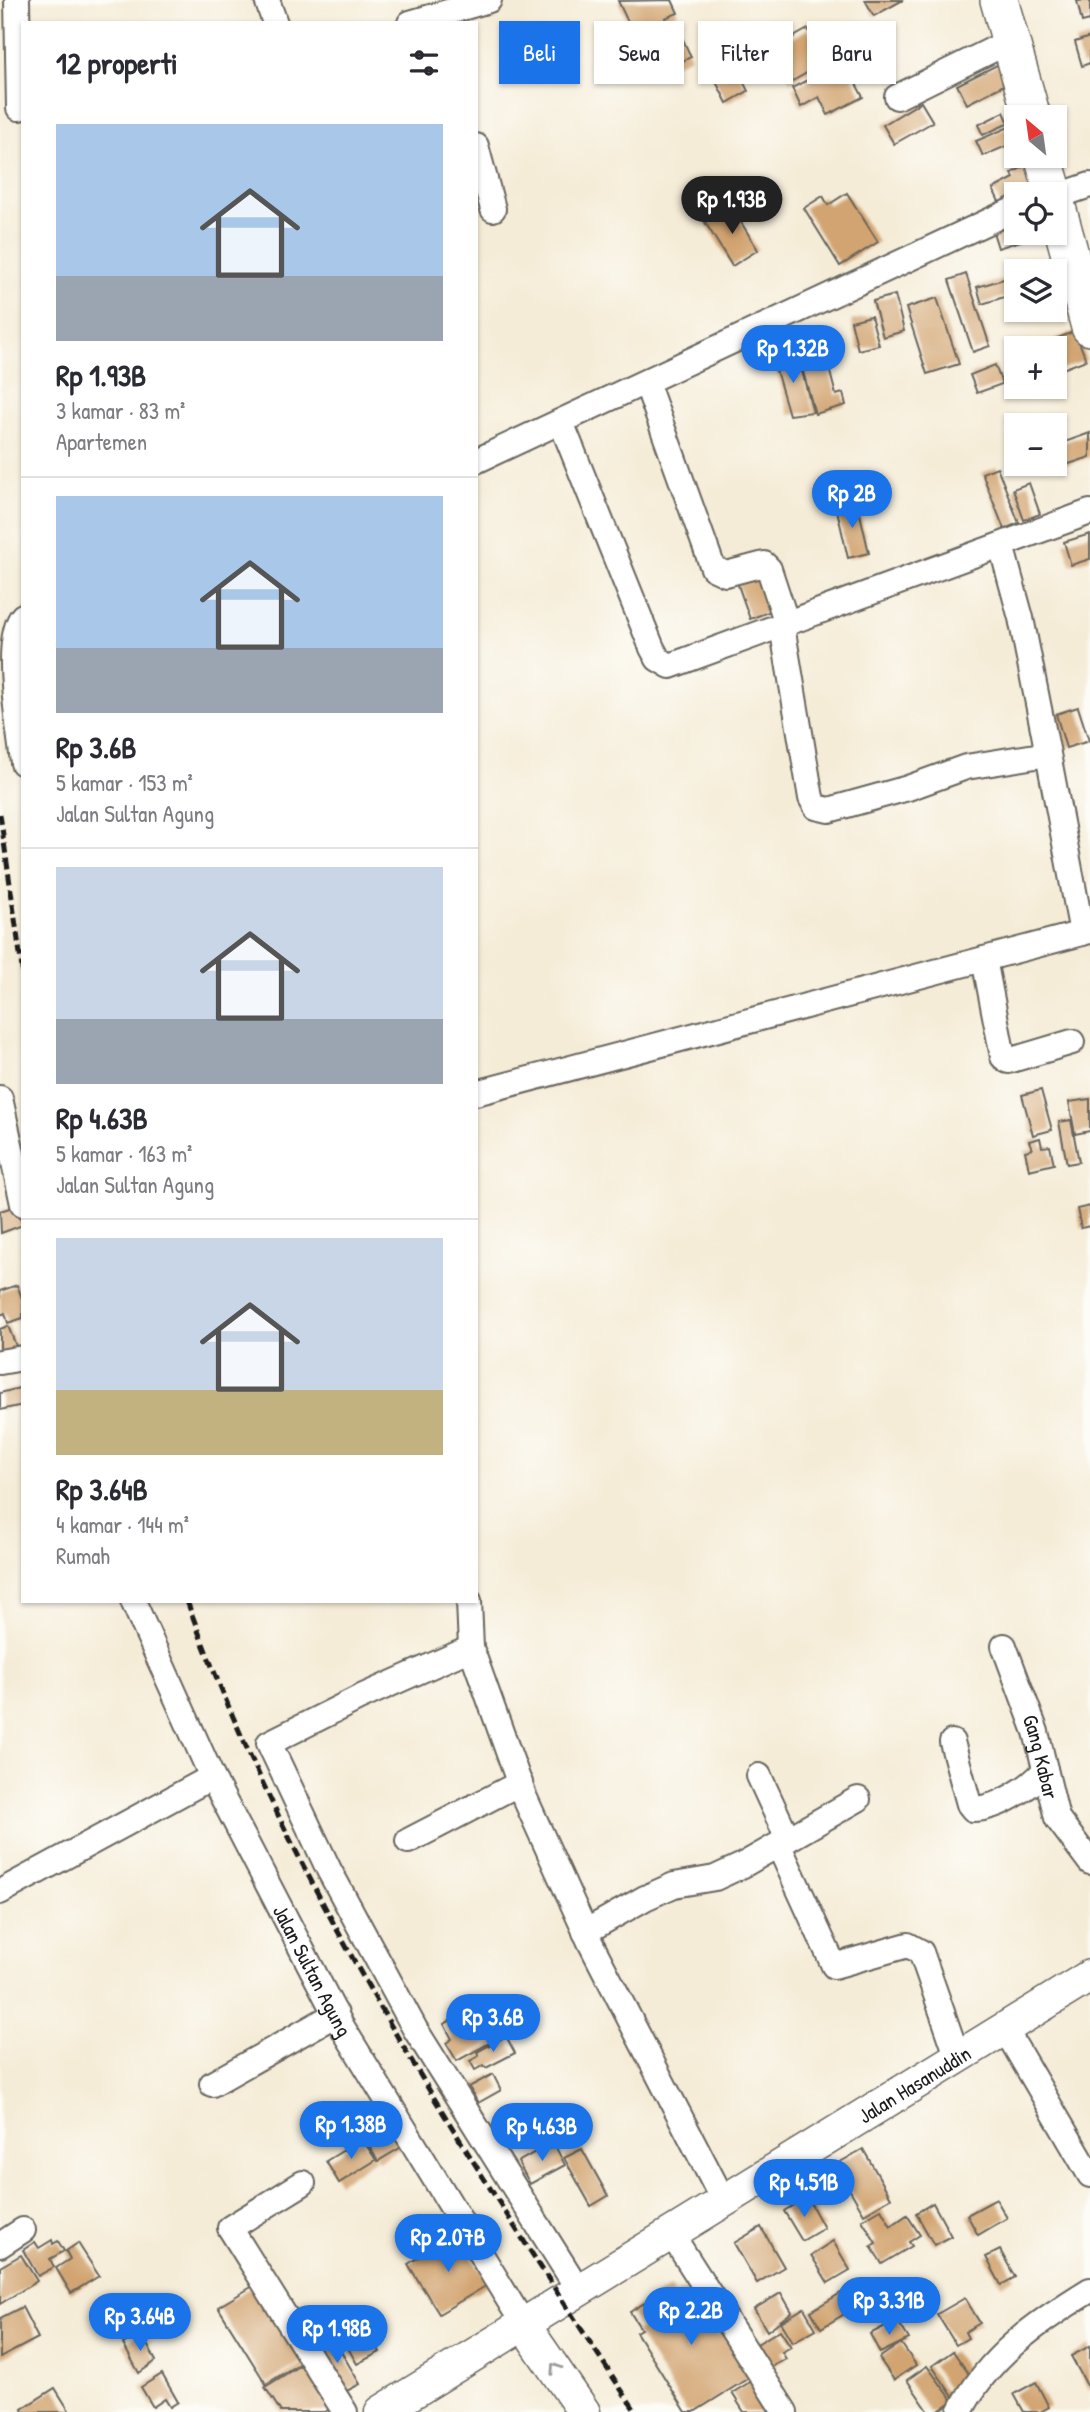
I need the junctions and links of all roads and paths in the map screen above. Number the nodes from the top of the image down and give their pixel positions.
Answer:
1 (17, 0) edge
2 (267, 0) edge
3 (489, 0) edge
4 (999, 0) edge
5 (442, 18) edge
6 (274, 21) edge
7 (423, 21) edge
8 (1010, 41) junction
9 (897, 97) dead end
10 (1029, 105) edge
11 (14, 109) edge
12 (478, 153) edge
13 (1090, 185) edge
14 (1067, 193) edge
15 (493, 209) dead end
16 (1004, 214) edge
17 (1067, 242) edge
18 (1090, 327) edge
19 (646, 383) junction
20 (561, 422) junction
21 (478, 460) edge
22 (1090, 512) edge
23 (1001, 545) junction
24 (21, 618) edge
25 (784, 625) junction
26 (21, 742) edge
27 (1048, 754) junction
28 (1086, 932) edge
29 (984, 959) junction
30 (1072, 1042) dead end
31 (478, 1092) edge
32 (0, 1098) edge
33 (21, 1195) edge
34 (21, 1358) edge
35 (0, 1362) edge
36 (134, 1603) edge
37 (470, 1603) edge
38 (1004, 1646) dead end
39 (471, 1648) junction
40 (952, 1742) dead end
41 (1045, 1769) junction
42 (759, 1776) dead end
43 (212, 1777) junction
44 (520, 1783) junction
45 (858, 1799) dead end
46 (408, 1841) dead end
47 (784, 1842) junction
48 (1090, 1861) edge
49 (0, 1892) edge
50 (585, 1932) junction
51 (1090, 1976) edge
52 (336, 2014) junction
53 (1005, 2029) junction
54 (958, 2058) junction
55 (212, 2084) dead end
56 (1090, 2175) edge
57 (303, 2183) dead end
58 (724, 2202) junction
59 (23, 2230) dead end
60 (672, 2235) junction
61 (0, 2245) edge
62 (578, 2289) junction
63 (1090, 2290) edge
64 (524, 2325) junction
65 (345, 2412) edge
66 (381, 2412) edge
67 (584, 2412) edge
68 (785, 2412) edge
69 (960, 2412) edge

1 - 11 street
2 - 6 street
3 - 5 street
4 - 8 highway
5 - 7 street
8 - 9 street
8 - 10 highway
12 - 15 street
13 - 14 street
16 - 19 street
17 - 18 highway
19 - 20 street
19 - 25 street
20 - 21 street
20 - 25 street
22 - 23 street
23 - 25 street
23 - 27 street
24 - 26 street
25 - 27 street
27 - 28 street
28 - 29 street
29 - 30 street
29 - 31 street
32 - 33 street
34 - 35 street
36 - 43 street, Jalan Sultan Agung
37 - 39 street
38 - 41 street, Gang Kabar
39 - 44 street
39 - 62 street
40 - 41 street
41 - 48 street, Gang Kabar
42 - 47 street
43 - 49 street
43 - 52 street, Jalan Sultan Agung
44 - 46 street
44 - 50 street
45 - 47 street
47 - 50 street
47 - 54 street
50 - 58 street
51 - 53 main road, Jalan Hasanuddin
52 - 55 street
52 - 64 street, Jalan Sultan Agung
53 - 54 main road, Jalan Hasanuddin
53 - 56 street
54 - 58 main road, Jalan Hasanuddin
57 - 65 street
58 - 60 main road, Jalan Hasanuddin
59 - 61 street
60 - 62 main road, Jalan Hasanuddin
60 - 68 street
62 - 64 main road, Jalan Hasanuddin
63 - 69 street
64 - 66 main road, Jalan Hasanuddin
67 -> 64 main road

